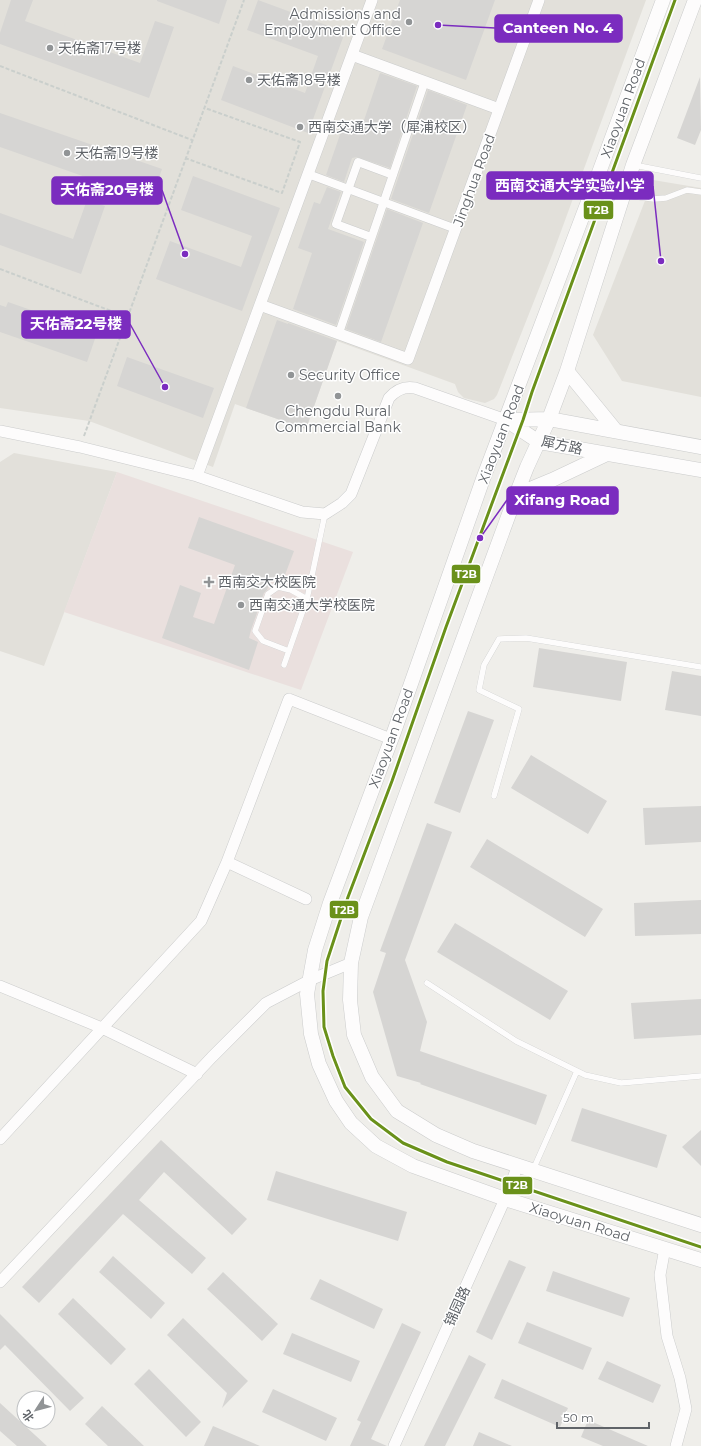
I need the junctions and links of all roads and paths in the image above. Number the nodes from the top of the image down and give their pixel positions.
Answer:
1 (244, 0) edge
2 (372, 0) edge
3 (539, 0) edge
4 (663, 0) edge
5 (695, 0) edge
6 (352, 55) junction
7 (0, 66) edge
8 (425, 81) junction
9 (204, 107) junction
10 (499, 109) junction
11 (192, 140) junction
12 (185, 158) junction
13 (633, 165) junction
14 (308, 174) junction
15 (393, 175) junction
16 (701, 178) edge
17 (348, 190) junction
18 (701, 192) edge
19 (624, 195) junction
20 (383, 203) junction
21 (456, 229) junction
22 (371, 237) junction
23 (0, 270) edge
24 (260, 305) junction
25 (127, 317) junction
26 (339, 333) junction
27 (567, 371) junction
28 (549, 419) junction
29 (506, 420) junction
30 (0, 431) edge
31 (616, 431) junction
32 (539, 442) junction
33 (80, 447) junction
34 (701, 447) edge
35 (607, 454) junction
36 (701, 470) edge
37 (197, 476) junction
38 (516, 494) junction
39 (325, 514) junction
40 (307, 599) junction
41 (289, 651) junction
42 (284, 665) dead end
43 (701, 667) edge
44 (391, 739) junction
45 (494, 796) dead end
46 (228, 862) junction
47 (306, 899) dead end
48 (351, 963) junction
49 (310, 980) junction
50 (427, 983) dead end
51 (0, 986) edge
52 (102, 1028) junction
53 (577, 1071) junction
54 (197, 1074) junction
55 (701, 1076) edge
56 (0, 1139) edge
57 (518, 1165) junction
58 (533, 1170) junction
59 (505, 1199) junction
60 (701, 1225) edge
61 (664, 1248) junction
62 (701, 1260) edge
63 (0, 1282) edge
64 (394, 1446) edge
65 (676, 1446) edge

1 - 9 path
2 - 6 street
3 - 10 street, Jinghua Road
4 - 29 street, Xiaoyuan Road
5 - 13 street, Xiaoyuan Road
6 - 8 street
6 - 14 street
7 - 11 path
8 - 10 street
8 - 15 street
9 - 11 path
9 - 12 path
10 - 21 street, Jinghua Road
11 - 12 path
12 - 25 path
13 - 16 lane
13 - 19 street, Xiaoyuan Road
14 - 17 street
14 - 24 street
15 - 17 street
15 - 20 street
17 - 20 street
17 - 22 street
18 - 19 lane
19 - 27 street, Xiaoyuan Road
20 - 21 street
20 - 22 street
21 - 26 street, Jinghua Road
22 - 26 street
23 - 25 path
24 - 26 street
24 - 37 street
25 - 33 path
27 - 28 street, Xiaoyuan Road
27 - 31 street
28 - 29 street, 犀方路
28 - 31 street, 犀方路
28 - 32 street, Xiaoyuan Road
29 - 32 street, 犀方路
29 - 39 street
29 - 44 street, Xiaoyuan Road
30 - 33 street
31 - 34 street, 犀方路
32 - 35 street, 犀方路
32 - 38 street, Xiaoyuan Road
33 - 37 street
35 - 36 street, 犀方路
35 - 38 street
37 - 39 street
38 - 48 street, Xiaoyuan Road
39 - 40 lane
40 - 41 lane
40 - 41 lane
41 - 42 lane
43 - 45 lane
44 - 46 street
44 - 49 street, Xiaoyuan Road
46 - 47 street
46 - 52 street
48 - 49 street
48 - 57 street, Xiaoyuan Road
49 - 54 street
49 - 59 street, Xiaoyuan Road
50 - 53 lane
51 - 52 street
52 - 54 street
52 - 56 street
53 - 55 lane
53 - 58 lane
54 - 63 street
57 - 58 street, Xiaoyuan Road
57 - 59 street, 锦园路
58 - 60 street, Xiaoyuan Road
59 - 61 street, Xiaoyuan Road
59 - 64 street, 锦园路
61 - 62 street, Xiaoyuan Road
61 - 65 street

